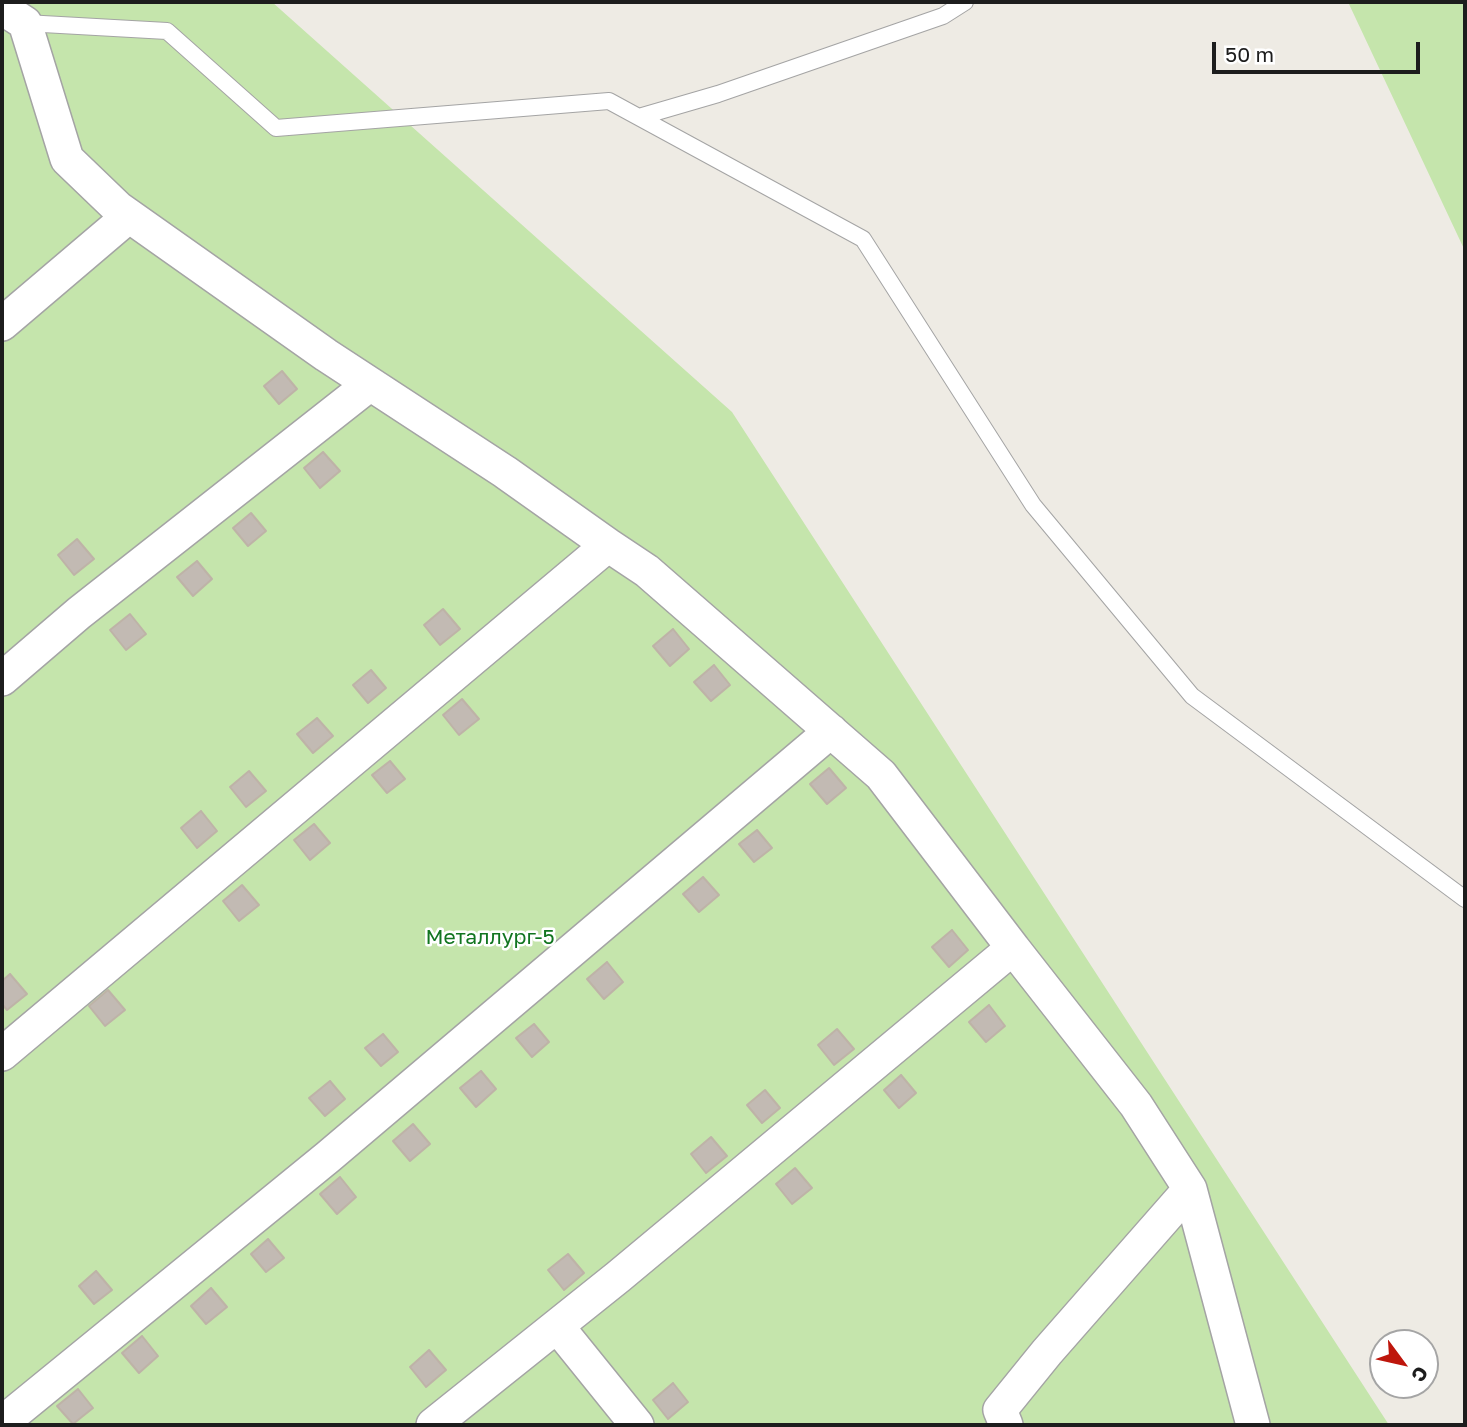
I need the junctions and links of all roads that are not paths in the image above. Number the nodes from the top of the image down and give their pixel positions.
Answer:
1 (965, 2) edge
2 (14, 15) edge
3 (639, 117) junction
4 (129, 216) junction
5 (2, 324) edge
6 (370, 384) junction
7 (608, 545) junction
8 (2, 679) edge
9 (831, 731) junction
10 (1465, 899) edge
11 (1013, 948) junction
12 (2, 1054) edge
13 (1190, 1189) junction
14 (557, 1326) junction
15 (2, 1423) edge
16 (433, 1425) edge
17 (637, 1425) edge
18 (1006, 1425) edge
19 (1253, 1425) edge

1 - 3 lane
2 - 3 lane
2 - 4 street
3 - 10 lane
4 - 5 street
4 - 6 street
6 - 7 street
6 - 8 street
7 - 9 street
7 - 12 street
9 - 11 street
9 - 15 street
11 - 13 street
11 - 14 street
13 - 18 street
13 - 19 street
14 - 16 street
14 - 17 street

